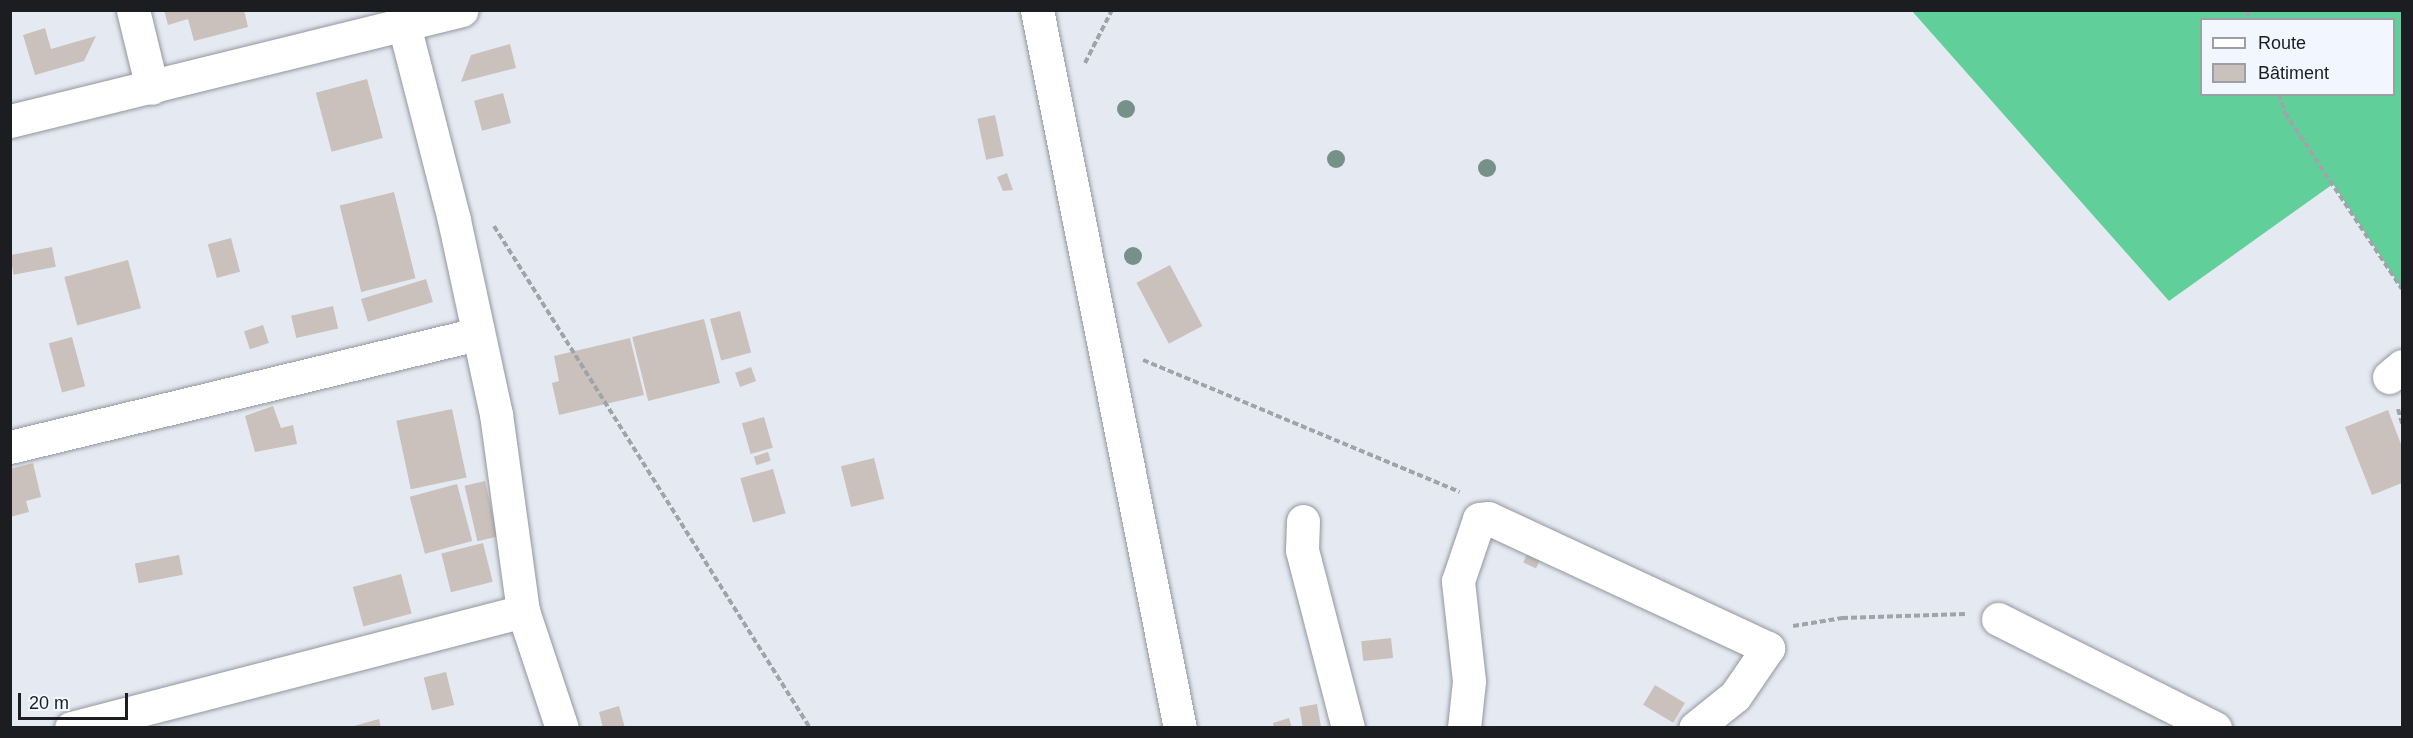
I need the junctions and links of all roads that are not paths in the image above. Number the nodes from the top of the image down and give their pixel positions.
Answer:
1 (133, 10) edge
2 (462, 10) edge
3 (1037, 10) edge
4 (404, 25) junction
5 (152, 88) junction
6 (10, 121) edge
7 (476, 334) junction
8 (10, 447) edge
9 (1304, 521) dead end
10 (523, 611) junction
11 (1998, 619) road end
12 (71, 728) edge
13 (562, 728) edge
14 (1180, 728) edge
15 (1348, 728) edge
16 (1464, 728) edge
17 (1695, 728) edge
18 (2215, 728) edge

1 - 5 street
2 - 4 street
3 - 14 street
4 - 5 street
4 - 7 street
5 - 6 street
7 - 8 street
7 - 10 street
9 - 15 street
10 - 12 street
10 - 13 street
11 - 18 street
16 - 17 street

